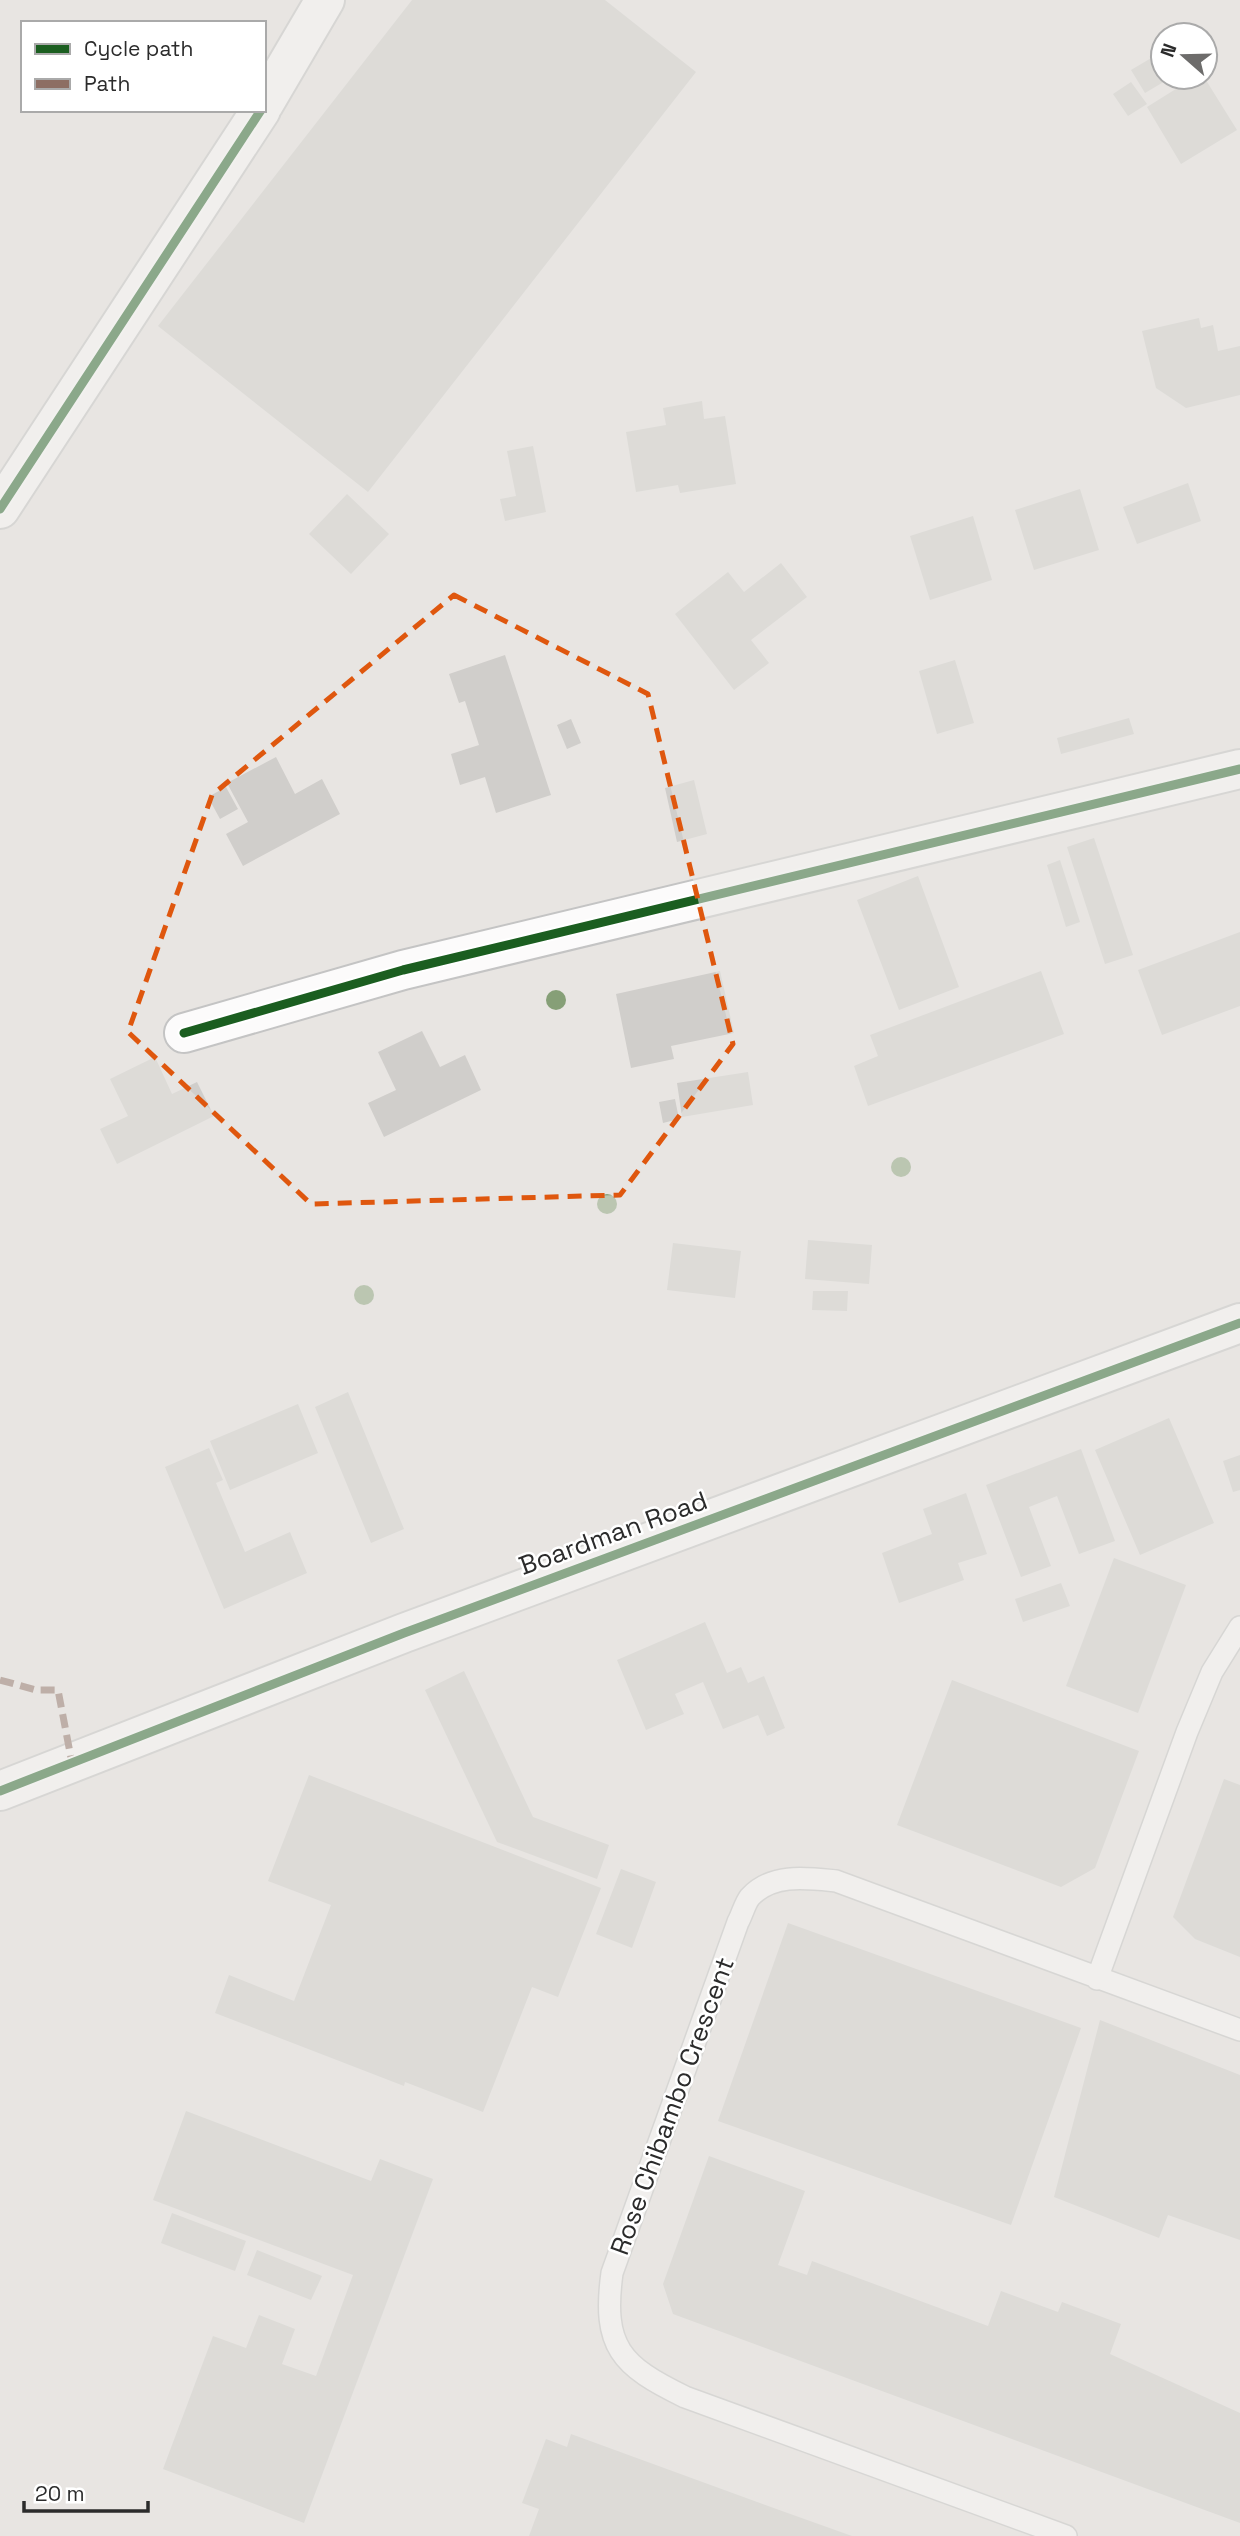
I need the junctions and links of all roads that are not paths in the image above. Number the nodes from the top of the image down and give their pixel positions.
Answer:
1 (325, 0) edge
2 (266, 101) edge
3 (260, 112) edge
4 (0, 509) edge
5 (1240, 769) edge
6 (184, 1033) dead end
7 (1240, 1323) edge
8 (1240, 1627) edge
9 (1, 1790) edge
10 (1097, 1979) junction
11 (1240, 2031) edge
12 (1066, 2536) edge

1 - 2 street
3 - 4 street
5 - 6 street
7 - 9 street, Boardman Road
8 - 10 lane
10 - 11 lane, Rose Chibambo Crescent
10 - 12 lane, Rose Chibambo Crescent

